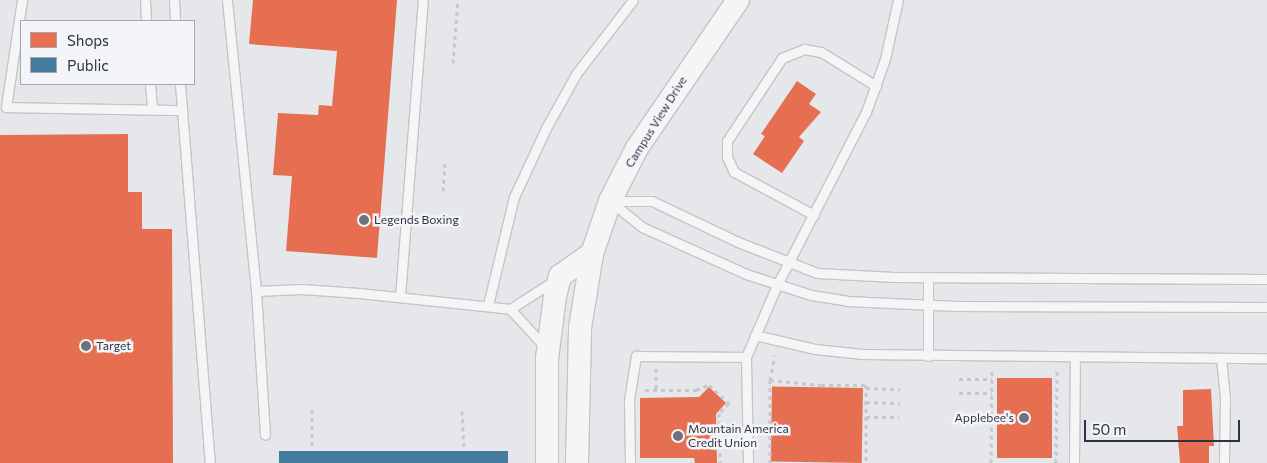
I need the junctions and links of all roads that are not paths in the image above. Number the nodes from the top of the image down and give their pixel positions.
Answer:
1 (22, 0) edge
2 (145, 0) edge
3 (174, 0) edge
4 (227, 0) edge
5 (423, 0) edge
6 (633, 0) edge
7 (738, 0) edge
8 (898, 0) edge
9 (146, 20) edge
10 (175, 20) edge
11 (150, 85) edge
12 (180, 85) edge
13 (876, 86) junction
14 (152, 110) junction
15 (182, 110) junction
16 (610, 201) junction
17 (814, 215) junction
18 (592, 254) junction
19 (789, 263) junction
20 (560, 276) junction
21 (928, 277) junction
22 (1267, 278) edge
23 (777, 285) junction
24 (256, 291) junction
25 (400, 297) junction
26 (928, 304) junction
27 (488, 305) junction
28 (1267, 306) edge
29 (510, 309) junction
30 (755, 335) junction
31 (548, 351) junction
32 (928, 356) junction
33 (746, 357) junction
34 (1075, 357) junction
35 (1221, 358) junction
36 (1267, 358) edge
37 (265, 435) dead end
38 (210, 463) edge
39 (547, 463) edge
40 (576, 463) edge
41 (630, 463) edge
42 (748, 463) edge
43 (1074, 463) edge
44 (1224, 463) edge

1 - 14 lane
2 - 9 lane
3 - 10 lane
4 - 24 lane
5 - 25 lane
6 - 27 lane
7 - 16 street, Campus View Drive
8 - 13 lane
11 - 14 lane
12 - 15 lane
13 - 17 lane
13 - 17 lane
14 - 15 lane
15 - 38 lane
16 - 18 street, Campus View Drive
16 - 19 lane
16 - 23 lane
17 - 19 lane
18 - 20 street
18 - 40 street, Campus View Drive
19 - 21 lane
19 - 23 lane
20 - 29 lane
20 - 31 street
21 - 22 lane
21 - 26 lane
23 - 26 lane
23 - 30 lane
24 - 25 lane
24 - 37 lane
25 - 27 lane
26 - 28 lane
26 - 32 lane
27 - 29 lane
29 - 31 lane
30 - 32 lane
30 - 33 lane
31 - 39 street
32 - 34 lane
33 - 41 lane
33 - 42 lane
34 - 35 lane
34 - 43 lane
35 - 36 lane
35 - 44 lane

